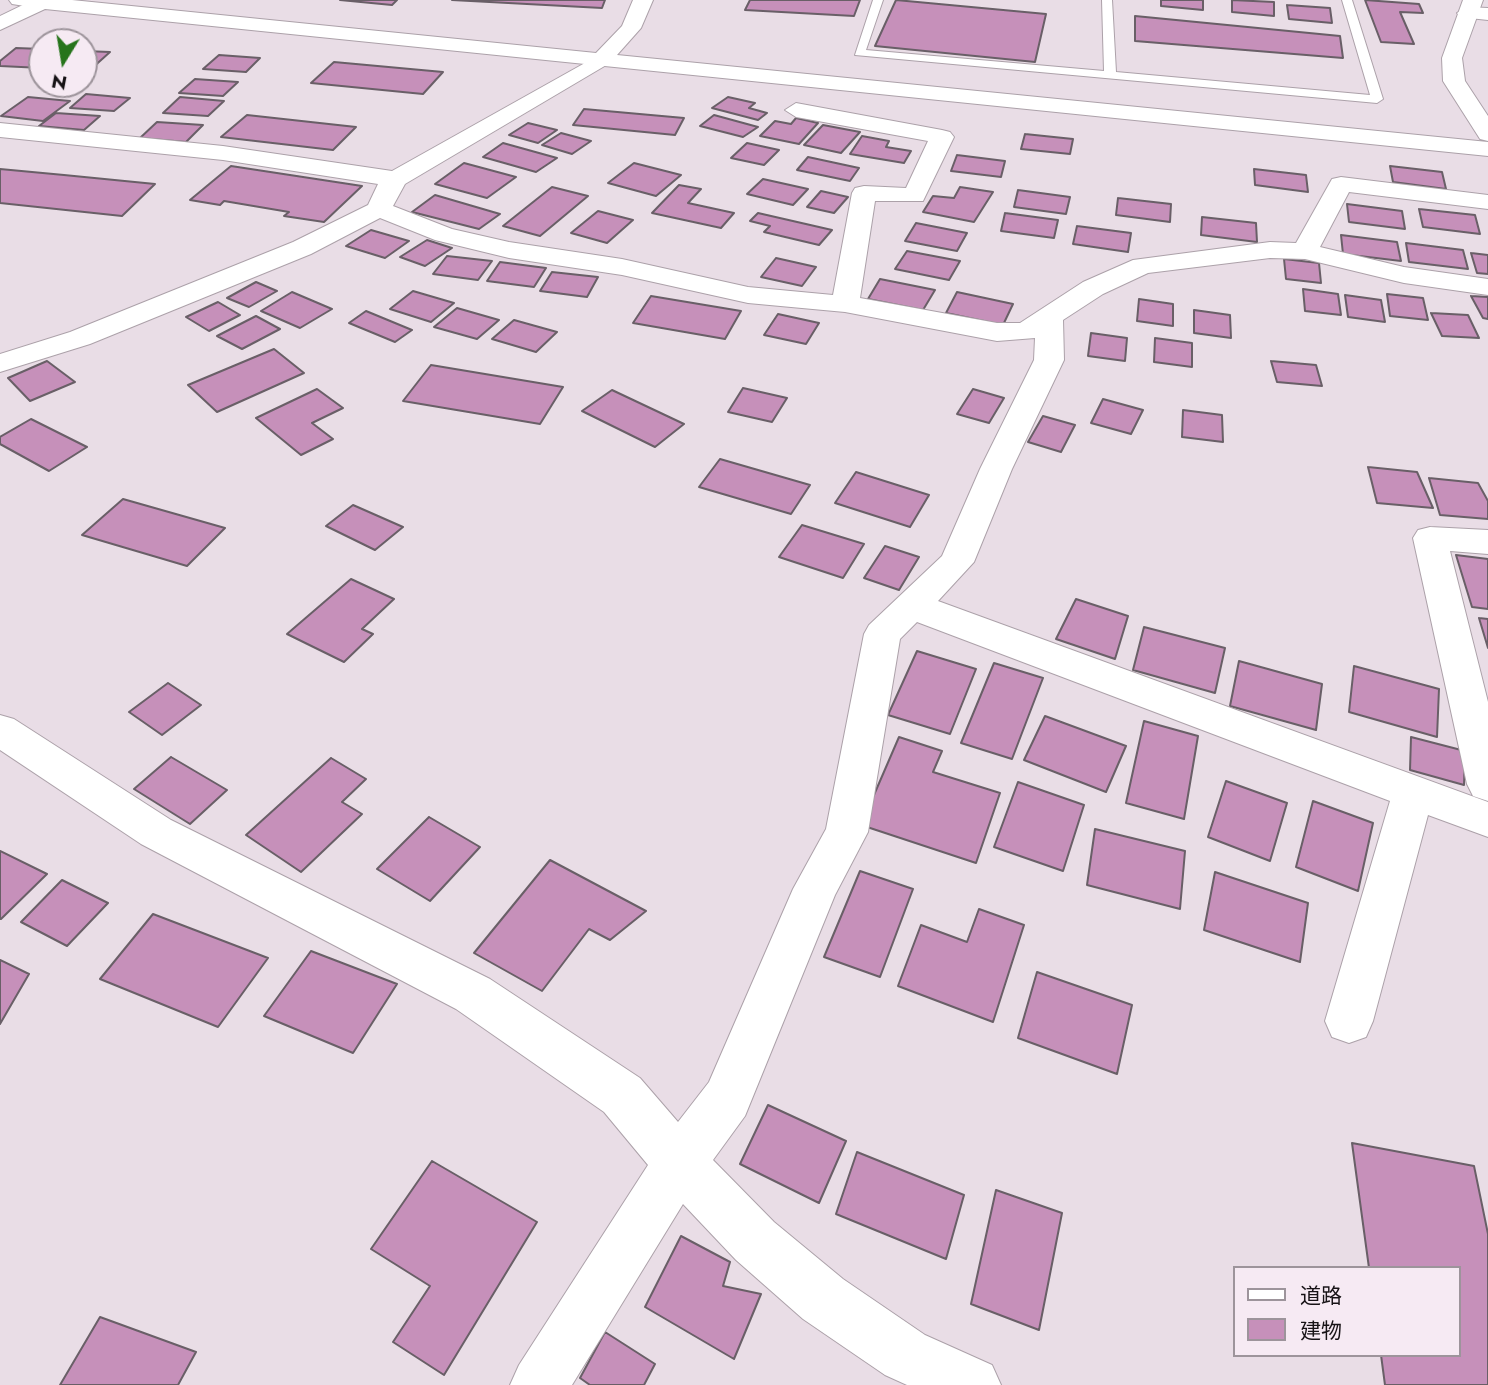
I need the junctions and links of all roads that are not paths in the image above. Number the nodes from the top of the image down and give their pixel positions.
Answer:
1 (19, 0) edge
2 (167, 0) edge
3 (643, 0) edge
4 (878, 0) edge
5 (1107, 0) edge
6 (1347, 0) edge
7 (46, 1) edge
8 (1476, 9) edge
9 (0, 24) edge
10 (609, 53) junction
11 (1110, 76) junction
12 (796, 110) dead end
13 (0, 130) edge
14 (1487, 136) edge
15 (396, 179) junction
16 (1488, 202) edge
17 (379, 209) junction
18 (1305, 251) junction
19 (1488, 287) edge
20 (845, 304) junction
21 (1049, 317) junction
22 (0, 363) edge
23 (1488, 542) edge
24 (912, 606) junction
25 (0, 730) edge
26 (1488, 784) edge
27 (1414, 791) junction
28 (1488, 820) edge
29 (1349, 1021) dead end
30 (679, 1163) junction
31 (539, 1385) edge
32 (972, 1385) edge

1 - 7 street
2 - 10 street
3 - 10 street
4 - 11 lane
5 - 11 lane
6 - 11 lane
7 - 9 street
7 - 10 street
8 - 14 street
10 - 14 street
10 - 15 street
12 - 20 street
13 - 15 street
15 - 17 street
16 - 18 street
17 - 20 street
17 - 22 street
18 - 19 street
18 - 21 street
20 - 21 street
21 - 24 street
23 - 26 street
24 - 27 street
24 - 30 street
25 - 30 street
27 - 28 street
27 - 29 street
30 - 31 street
30 - 32 street

